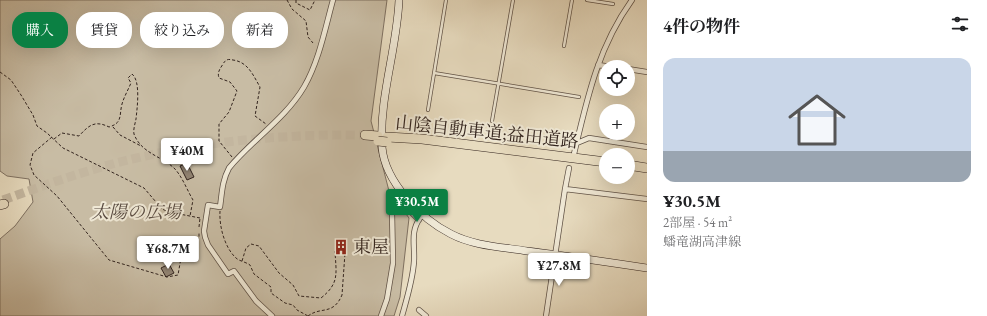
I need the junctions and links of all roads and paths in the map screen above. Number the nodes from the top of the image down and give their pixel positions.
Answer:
1 (288, 0) edge
2 (296, 0) edge
3 (315, 0) edge
4 (333, 0) edge
5 (399, 0) edge
6 (446, 0) edge
7 (513, 0) edge
8 (572, 0) edge
9 (587, 0) edge
10 (632, 0) edge
11 (613, 4) dead end
12 (313, 43) dead end
13 (564, 46) dead end
14 (598, 65) joint
15 (635, 70) edge
16 (0, 72) edge
17 (647, 72) edge
18 (434, 73) junction
19 (498, 84) junction
20 (579, 97) dead end
21 (428, 110) dead end
22 (492, 121) dead end
23 (267, 124) dead end
24 (112, 126) junction
25 (52, 137) junction
26 (366, 137) tunnel mouth
27 (54, 139) junction
28 (383, 139) junction
29 (576, 143) junction
30 (142, 146) junction
31 (647, 147) edge
32 (574, 154) dead end
33 (232, 157) dead end
34 (599, 161) edge
35 (599, 165) edge
36 (635, 166) edge
37 (569, 168) dead end
38 (647, 168) edge
39 (635, 170) edge
40 (647, 172) edge
41 (565, 189) junction
42 (647, 199) edge
43 (220, 207) junction
44 (190, 216) junction
45 (420, 217) junction
46 (200, 218) junction
47 (205, 218) junction
48 (555, 255) junction
49 (242, 260) junction
50 (647, 268) edge
51 (419, 310) dead end
52 (272, 316) edge
53 (308, 316) edge
54 (381, 316) edge
55 (402, 316) edge
56 (426, 316) edge
57 (546, 316) edge

1 - 12 path
2 - 3 path
4 - 43 street
5 - 45 main road
6 - 18 lane
7 - 19 lane
8 - 13 lane
9 - 11 lane
10 - 14 street
14 - 29 street
15 - 17 street
16 - 25 path
18 - 19 lane
18 - 21 lane
19 - 20 lane
19 - 22 lane
23 - 33 path
24 - 27 path
24 - 30 path
24 - 30 path
25 - 27 path
25 - 46 path
26 - 28 highway, 山陰自動車道;益田道路
27 - 44 path
28 - 34 highway, 山陰自動車道;益田道路
28 - 35 highway, 山陰自動車道;益田道路
29 - 31 street
29 - 32 street
30 - 44 path
36 - 38 highway
37 - 41 street
39 - 40 highway
41 - 42 street
41 - 48 street
43 - 47 street
43 - 49 path
44 - 46 path
45 - 48 main road
45 - 54 street
45 - 55 street
46 - 47 path
47 - 52 street
48 - 50 main road
48 - 57 street
49 - 53 path
49 - 53 path
51 - 56 street

